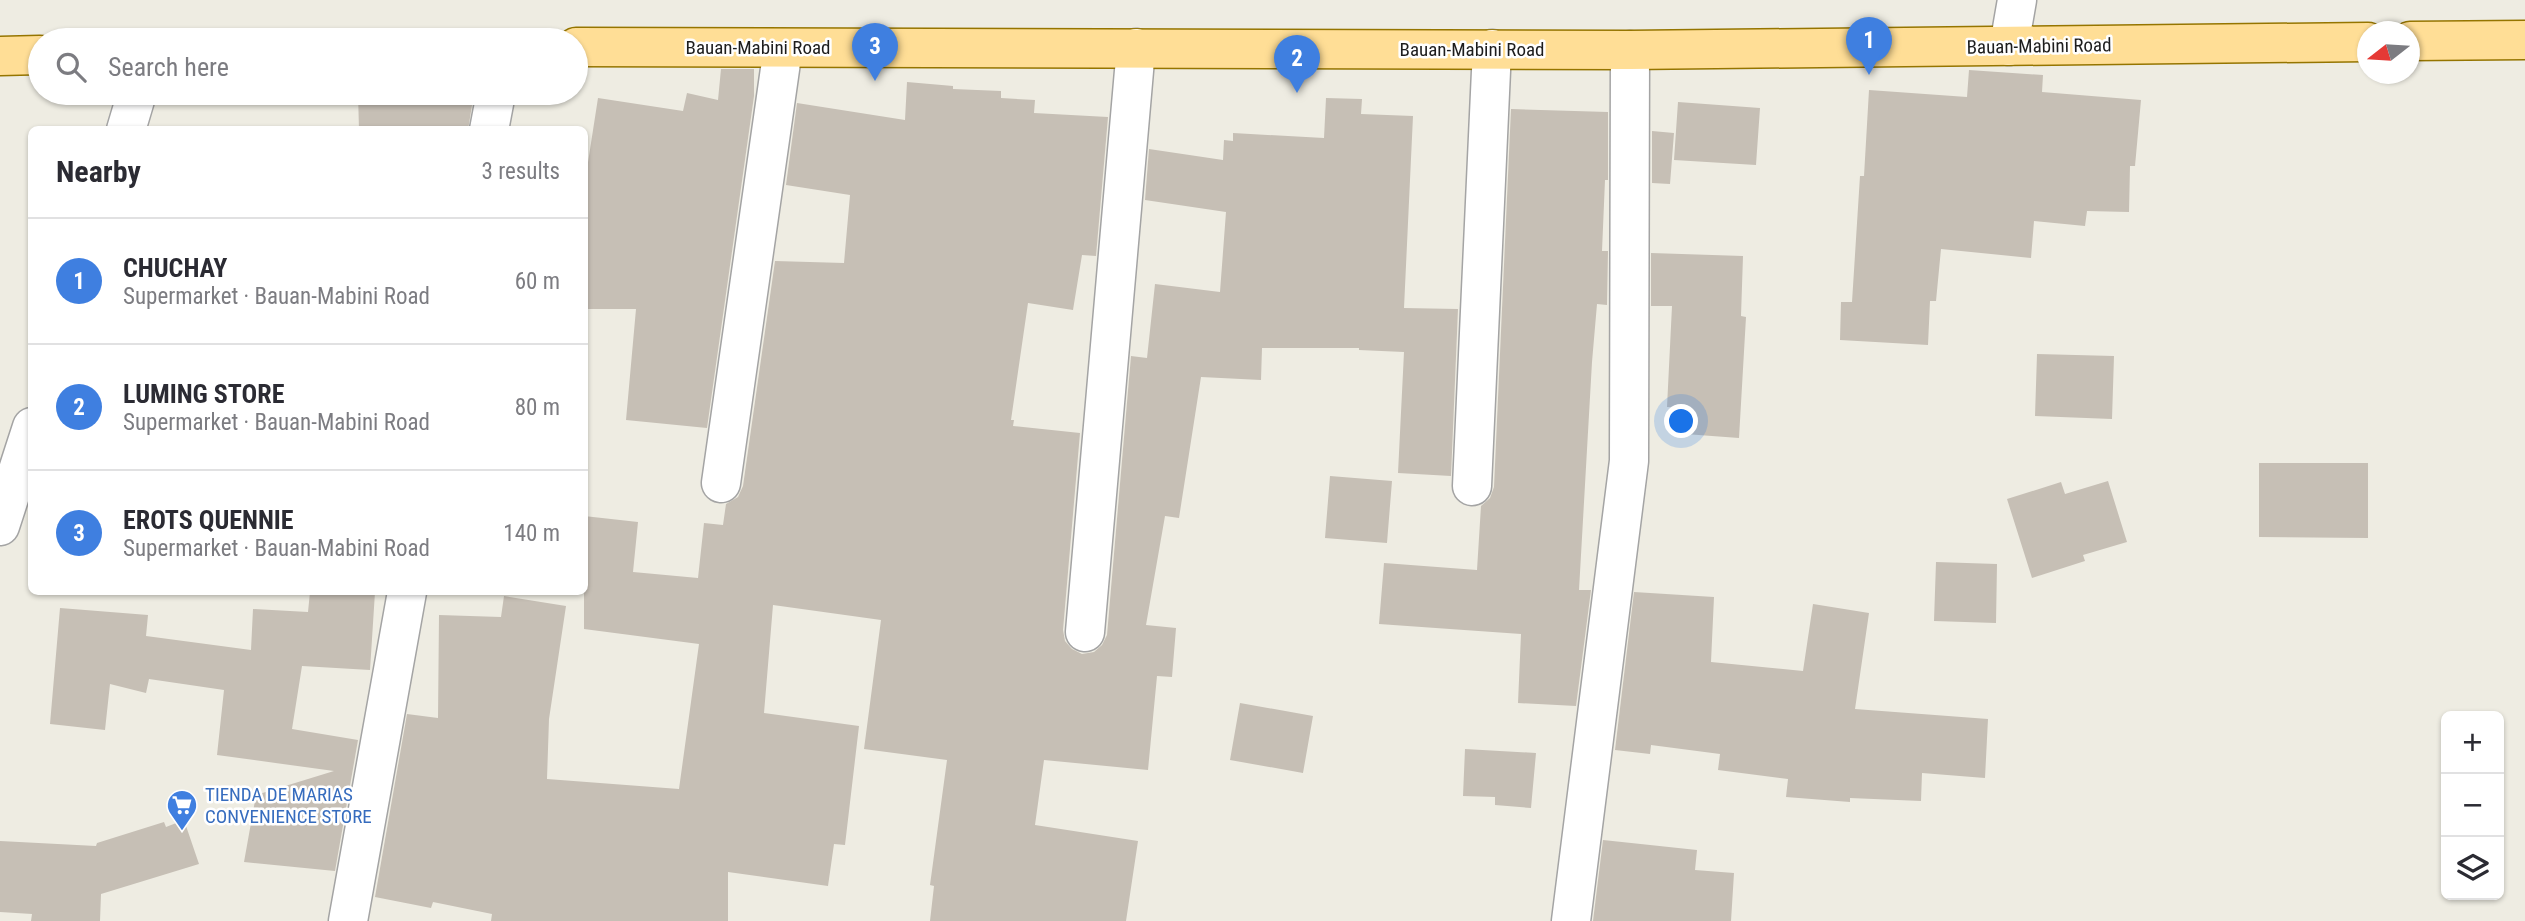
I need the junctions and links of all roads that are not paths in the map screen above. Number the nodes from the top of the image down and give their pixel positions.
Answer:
1 (2017, 0) edge
2 (2525, 40) edge
3 (2420, 41) edge
4 (2357, 42) edge
5 (2009, 46) junction
6 (588, 47) edge
7 (783, 48) junction
8 (1136, 48) junction
9 (1492, 49) junction
10 (1630, 50) junction
11 (28, 55) edge
12 (0, 56) edge
13 (133, 105) edge
14 (494, 105) edge
15 (127, 126) edge
16 (490, 126) edge
17 (28, 439) edge
18 (721, 483) dead end
19 (1472, 486) dead end
20 (0, 526) edge
21 (406, 595) edge
22 (1085, 632) dead end
23 (348, 921) edge
24 (1571, 921) edge

1 - 5 street
2 - 3 main road
4 - 5 main road, Bauan-Mabini Road
5 - 10 main road, Bauan-Mabini Road
6 - 7 main road, Bauan-Mabini Road
7 - 8 main road, Bauan-Mabini Road
7 - 18 street
8 - 9 main road, Bauan-Mabini Road
8 - 22 street
9 - 10 main road, Bauan-Mabini Road
9 - 19 street
10 - 24 street
11 - 12 main road
13 - 15 street
14 - 16 street
17 - 20 street
21 - 23 street

